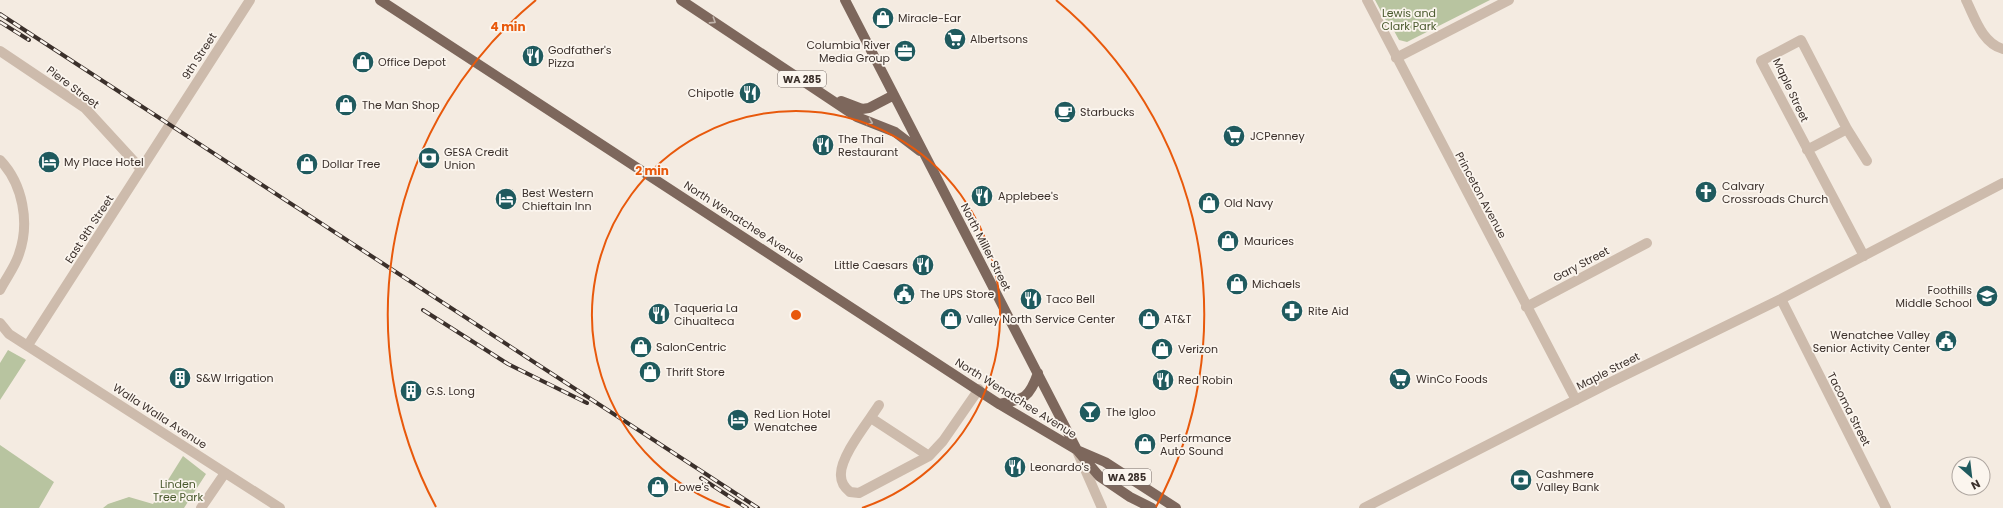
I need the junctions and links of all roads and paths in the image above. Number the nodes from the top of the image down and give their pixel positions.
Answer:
1 (250, 0) edge
2 (380, 0) edge
3 (681, 0) edge
4 (845, 0) edge
5 (1367, 0) edge
6 (1509, 0) edge
7 (1966, 0) edge
8 (2003, 49) edge
9 (0, 51) edge
10 (1396, 58) junction
11 (894, 95) junction
12 (829, 97) junction
13 (169, 124) joint
14 (1847, 129) junction
15 (1807, 150) junction
16 (924, 154) junction
17 (0, 160) edge
18 (1867, 161) dead end
19 (141, 169) junction
20 (2003, 183) edge
21 (1647, 243) dead end
22 (1864, 256) junction
23 (0, 290) edge
24 (1781, 299) junction
25 (1526, 307) junction
26 (0, 323) edge
27 (28, 345) junction
28 (1038, 373) junction
29 (978, 390) junction
30 (1576, 400) junction
31 (999, 404) junction
32 (879, 405) dead end
33 (871, 418) junction
34 (1077, 450) junction
35 (929, 456) junction
36 (225, 473) junction
37 (201, 508) edge
38 (280, 508) edge
39 (1102, 508) edge
40 (1152, 508) edge
41 (1176, 508) edge
42 (1364, 508) edge
43 (1886, 508) edge

1 - 13 street, 9th Street
2 - 29 main road, North Wenatchee Avenue
3 -> 12 main road, WA 285
4 - 11 main road, North Miller Street / WA 285
5 - 10 street, Princeton Avenue
6 - 10 street
7 - 8 street
9 - 19 street, Piere Street
10 - 25 street, Princeton Avenue
11 - 12 main road, WA 285
11 - 16 main road, North Miller Street / WA 285
12 -> 16 main road, WA 285
13 - 19 street, East 9th Street
14 - 15 street
14 - 15 street, Maple Street
14 - 18 street, Maple Street
15 - 22 street, Maple Street
16 - 28 main road, North Miller Street / WA 285
17 - 23 street
19 - 27 street, East 9th Street
20 - 22 street, Maple Street
21 - 25 street, Gary Street
22 - 24 street, Maple Street
24 - 30 street, Maple Street
24 - 43 street, Tacoma Street
25 - 30 street, Princeton Avenue
26 - 27 street, Walla Walla Avenue
27 - 36 street, Walla Walla Avenue
28 - 31 main road
28 - 34 main road, North Miller Street / WA 285
29 - 31 main road, North Wenatchee Avenue
29 - 35 street
30 - 42 street, Maple Street
31 - 34 main road, North Wenatchee Avenue
32 - 33 street
33 - 35 street
33 - 35 street
34 - 39 street, North Miller Street
34 - 40 main road, North Wenatchee Avenue / WA 285
34 - 41 main road, North Wenatchee Avenue / WA 285
36 - 37 street
36 - 38 street, Walla Walla Avenue

